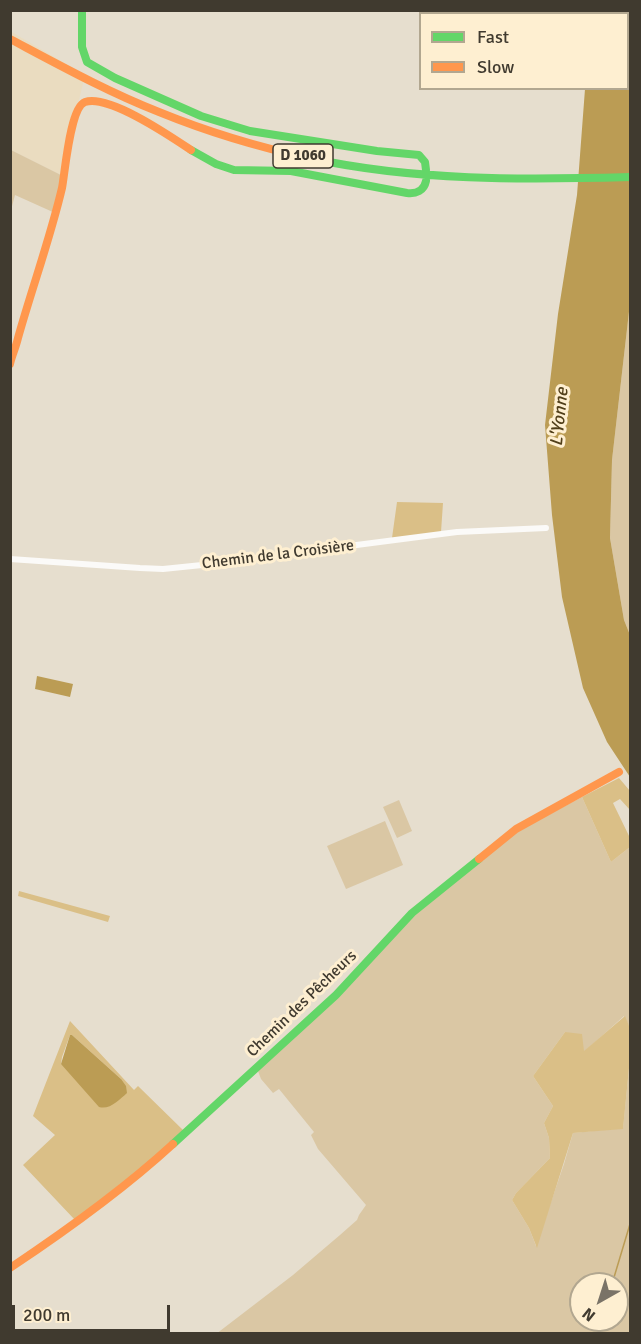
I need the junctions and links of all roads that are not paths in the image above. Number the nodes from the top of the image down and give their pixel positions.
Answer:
1 (81, 10) edge
2 (10, 39) edge
3 (426, 170) dead end
4 (630, 177) edge
5 (426, 181) dead end
6 (11, 359) edge
7 (10, 364) edge
8 (546, 528) dead end
9 (10, 559) edge
10 (619, 772) dead end
11 (10, 1268) edge

1 - 3 street
2 - 4 street, D 1060
5 - 6 street
6 - 7 street
8 - 9 street, Chemin de la Croisière
10 - 11 street, Chemin des Pêcheurs

